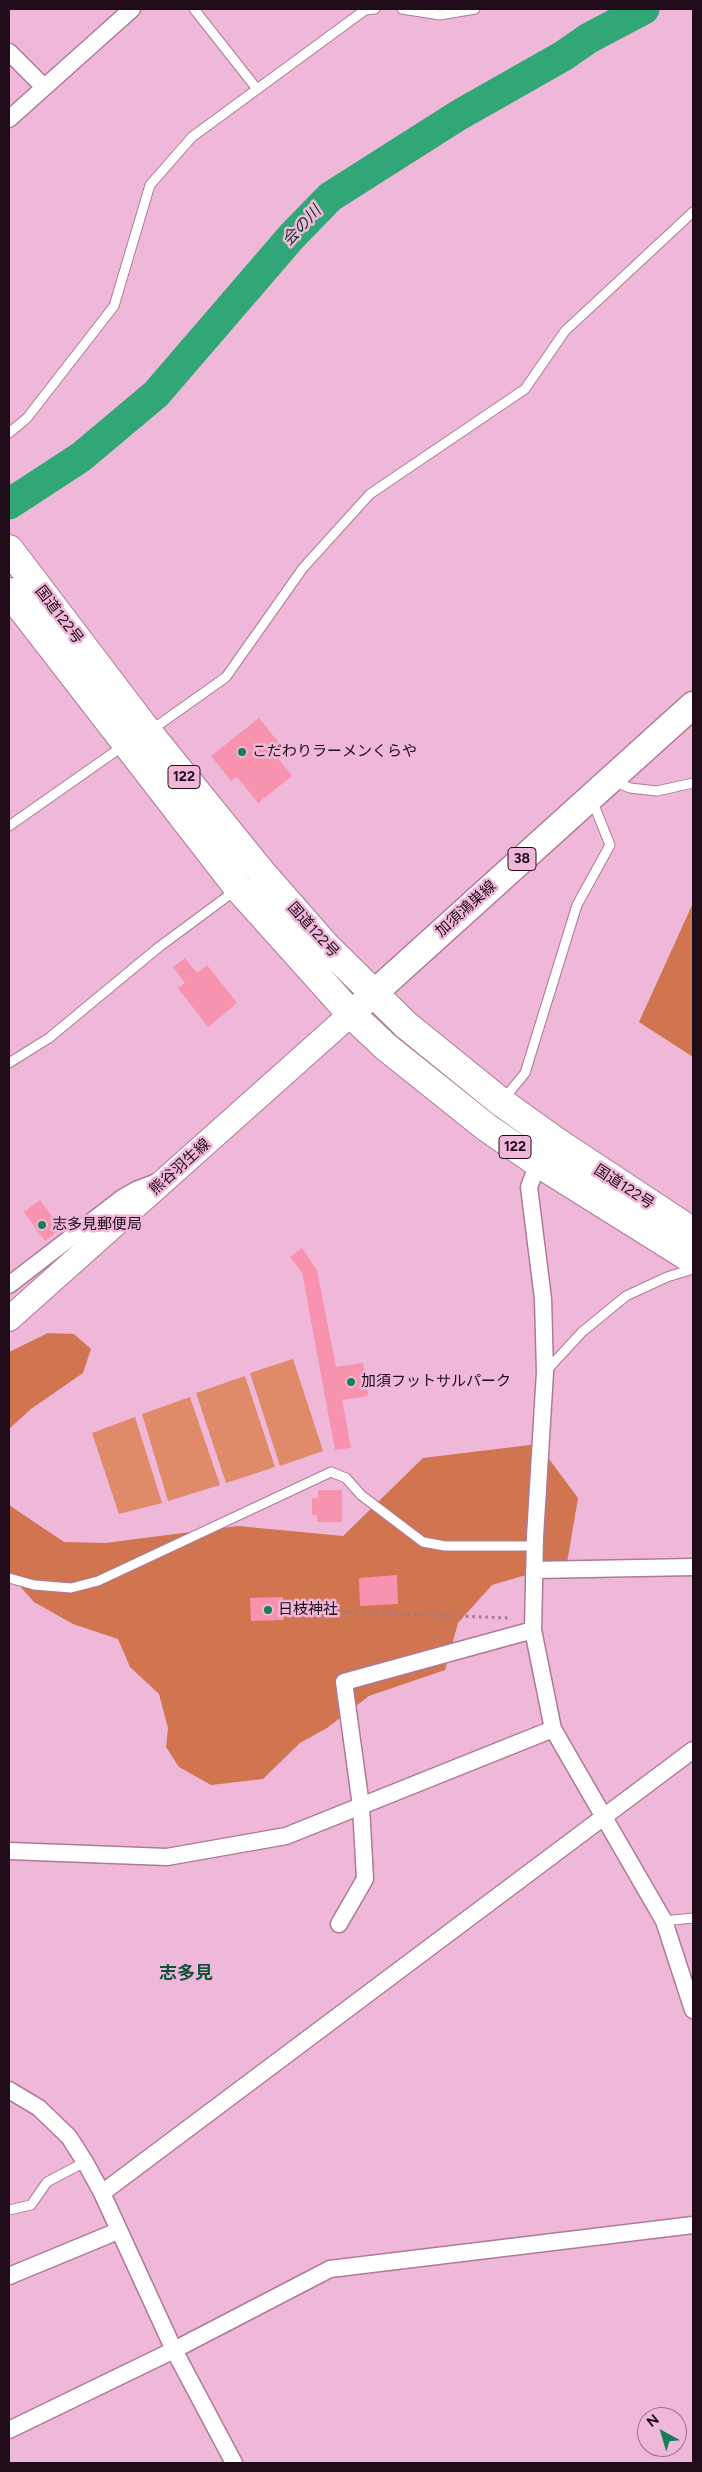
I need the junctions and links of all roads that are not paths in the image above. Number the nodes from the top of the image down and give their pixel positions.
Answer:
1 (132, 9) edge
2 (194, 9) edge
3 (375, 9) edge
4 (402, 9) edge
5 (475, 9) edge
6 (9, 52) edge
7 (44, 87) junction
8 (257, 89) junction
9 (9, 119) edge
10 (693, 212) edge
11 (9, 432) edge
12 (9, 550) edge
13 (9, 592) edge
14 (693, 705) edge
15 (136, 738) junction
16 (611, 780) junction
17 (693, 783) edge
18 (591, 797) junction
19 (9, 826) edge
20 (238, 888) junction
21 (373, 993) junction
22 (351, 1014) junction
23 (9, 1063) edge
24 (501, 1102) junction
25 (538, 1163) junction
26 (168, 1178) junction
27 (693, 1232) edge
28 (693, 1260) edge
29 (693, 1269) edge
30 (9, 1285) edge
31 (9, 1319) edge
32 (545, 1372) junction
33 (535, 1546) junction
34 (693, 1567) edge
35 (534, 1570) junction
36 (9, 1578) edge
37 (533, 1624) junction
38 (553, 1729) junction
39 (693, 1750) edge
40 (361, 1806) junction
41 (603, 1816) junction
42 (9, 1851) edge
43 (693, 1918) edge
44 (664, 1921) junction
45 (339, 1924) dead end
46 (693, 2010) edge
47 (9, 2090) edge
48 (86, 2162) junction
49 (102, 2194) junction
50 (9, 2210) edge
51 (693, 2225) edge
52 (118, 2231) junction
53 (9, 2276) edge
54 (174, 2350) junction
55 (9, 2430) edge
56 (234, 2463) edge

1 - 7 street
2 - 8 lane
3 - 8 lane
4 - 5 lane
6 - 7 street
7 - 9 street
8 - 11 lane
10 - 15 lane
12 - 15 highway, 国道122号 / 122
13 - 15 highway, 国道122号 / 122
14 - 16 main road, 加須鴻巣線 / 38
15 - 19 lane
15 - 20 highway, 国道122号 / 122
15 - 21 highway, 国道122号 / 122
16 - 17 lane
16 - 18 main road, 加須鴻巣線 / 38
18 - 21 main road, 加須鴻巣線 / 38
18 - 24 lane
20 - 22 highway, 国道122号 / 122
20 - 23 lane
21 - 22 main road, 加須鴻巣線 / 38
21 - 24 highway, 国道122号 / 122
22 - 25 highway, 国道122号 / 122
22 - 26 main road, 熊谷羽生線
24 - 27 highway, 国道122号 / 122
25 - 28 highway, 国道122号 / 122
25 - 32 street
26 - 30 street
26 - 31 main road, 熊谷羽生線
29 - 32 lane
32 - 33 street
33 - 35 street
33 - 36 lane
34 - 35 street
35 - 37 street
37 - 38 street
37 - 40 street
38 - 40 street
38 - 41 street
39 - 41 street
40 - 42 street
40 - 45 street
41 - 44 street
41 - 49 street
43 - 44 lane
44 - 46 street
47 - 48 street
48 - 49 street
48 - 50 lane
49 - 52 street
51 - 54 street
52 - 53 street
52 - 54 street
54 - 55 street
54 - 56 street

